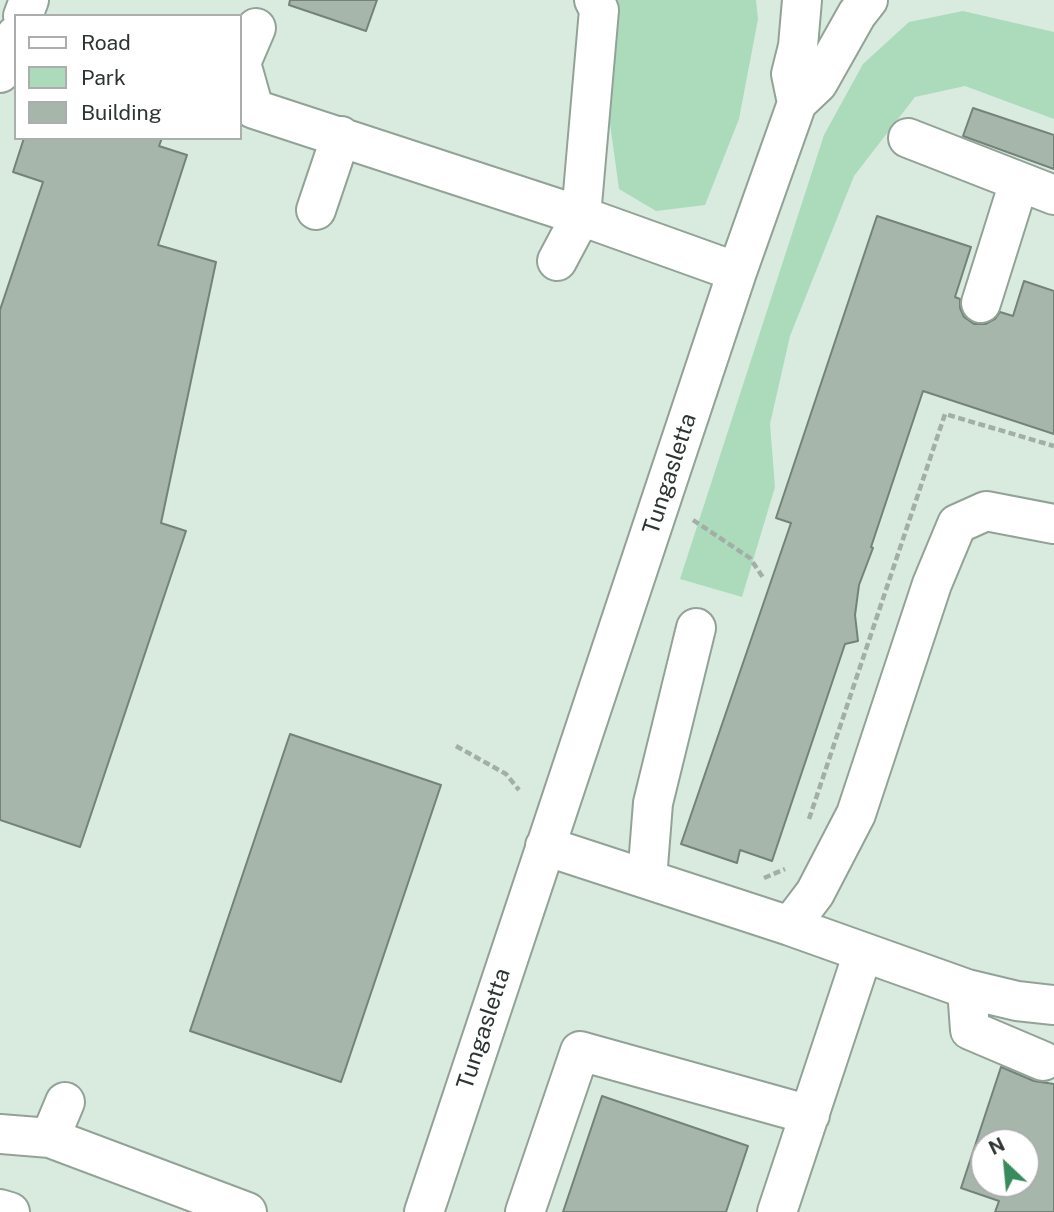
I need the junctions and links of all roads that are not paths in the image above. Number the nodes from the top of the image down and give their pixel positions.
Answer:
1 (594, 0) edge
2 (803, 0) edge
3 (868, 0) edge
4 (256, 28) dead end
5 (14, 40) edge
6 (242, 61) edge
7 (242, 67) edge
8 (0, 73) edge
9 (797, 103) junction
10 (341, 136) junction
11 (908, 138) dead end
12 (1037, 189) edge
13 (316, 210) dead end
14 (581, 216) junction
15 (557, 261) dead end
16 (737, 272) junction
17 (981, 303) dead end
18 (1054, 524) edge
19 (696, 628) dead end
20 (545, 846) junction
21 (647, 879) junction
22 (790, 926) junction
23 (863, 953) junction
24 (967, 989) junction
25 (1054, 1005) edge
26 (1043, 1061) dead end
27 (65, 1102) dead end
28 (810, 1115) junction
29 (0, 1134) edge
30 (50, 1138) junction
31 (188, 1202) edge
32 (0, 1209) edge
33 (10, 1212) edge
34 (247, 1212) edge
35 (424, 1212) edge
36 (525, 1212) edge
37 (777, 1212) edge

1 - 14 street
2 - 9 street, Tungasletta
3 - 9 street, Tungasletta
4 - 6 street
5 - 8 street
7 - 10 street
9 - 16 street, Tungasletta
10 - 13 street
10 - 14 street
11 - 12 street
12 - 17 street
14 - 15 street
14 - 16 street
16 - 20 street, Tungasletta
18 - 22 street
19 - 21 street
20 - 21 street
20 - 35 street, Tungasletta
21 - 22 street
22 - 23 street
23 - 24 street
23 - 28 street
24 - 25 street
24 - 26 street
27 - 30 street
28 - 36 street
28 - 37 street
29 - 30 street
30 - 31 street
31 - 34 street
32 - 33 street

